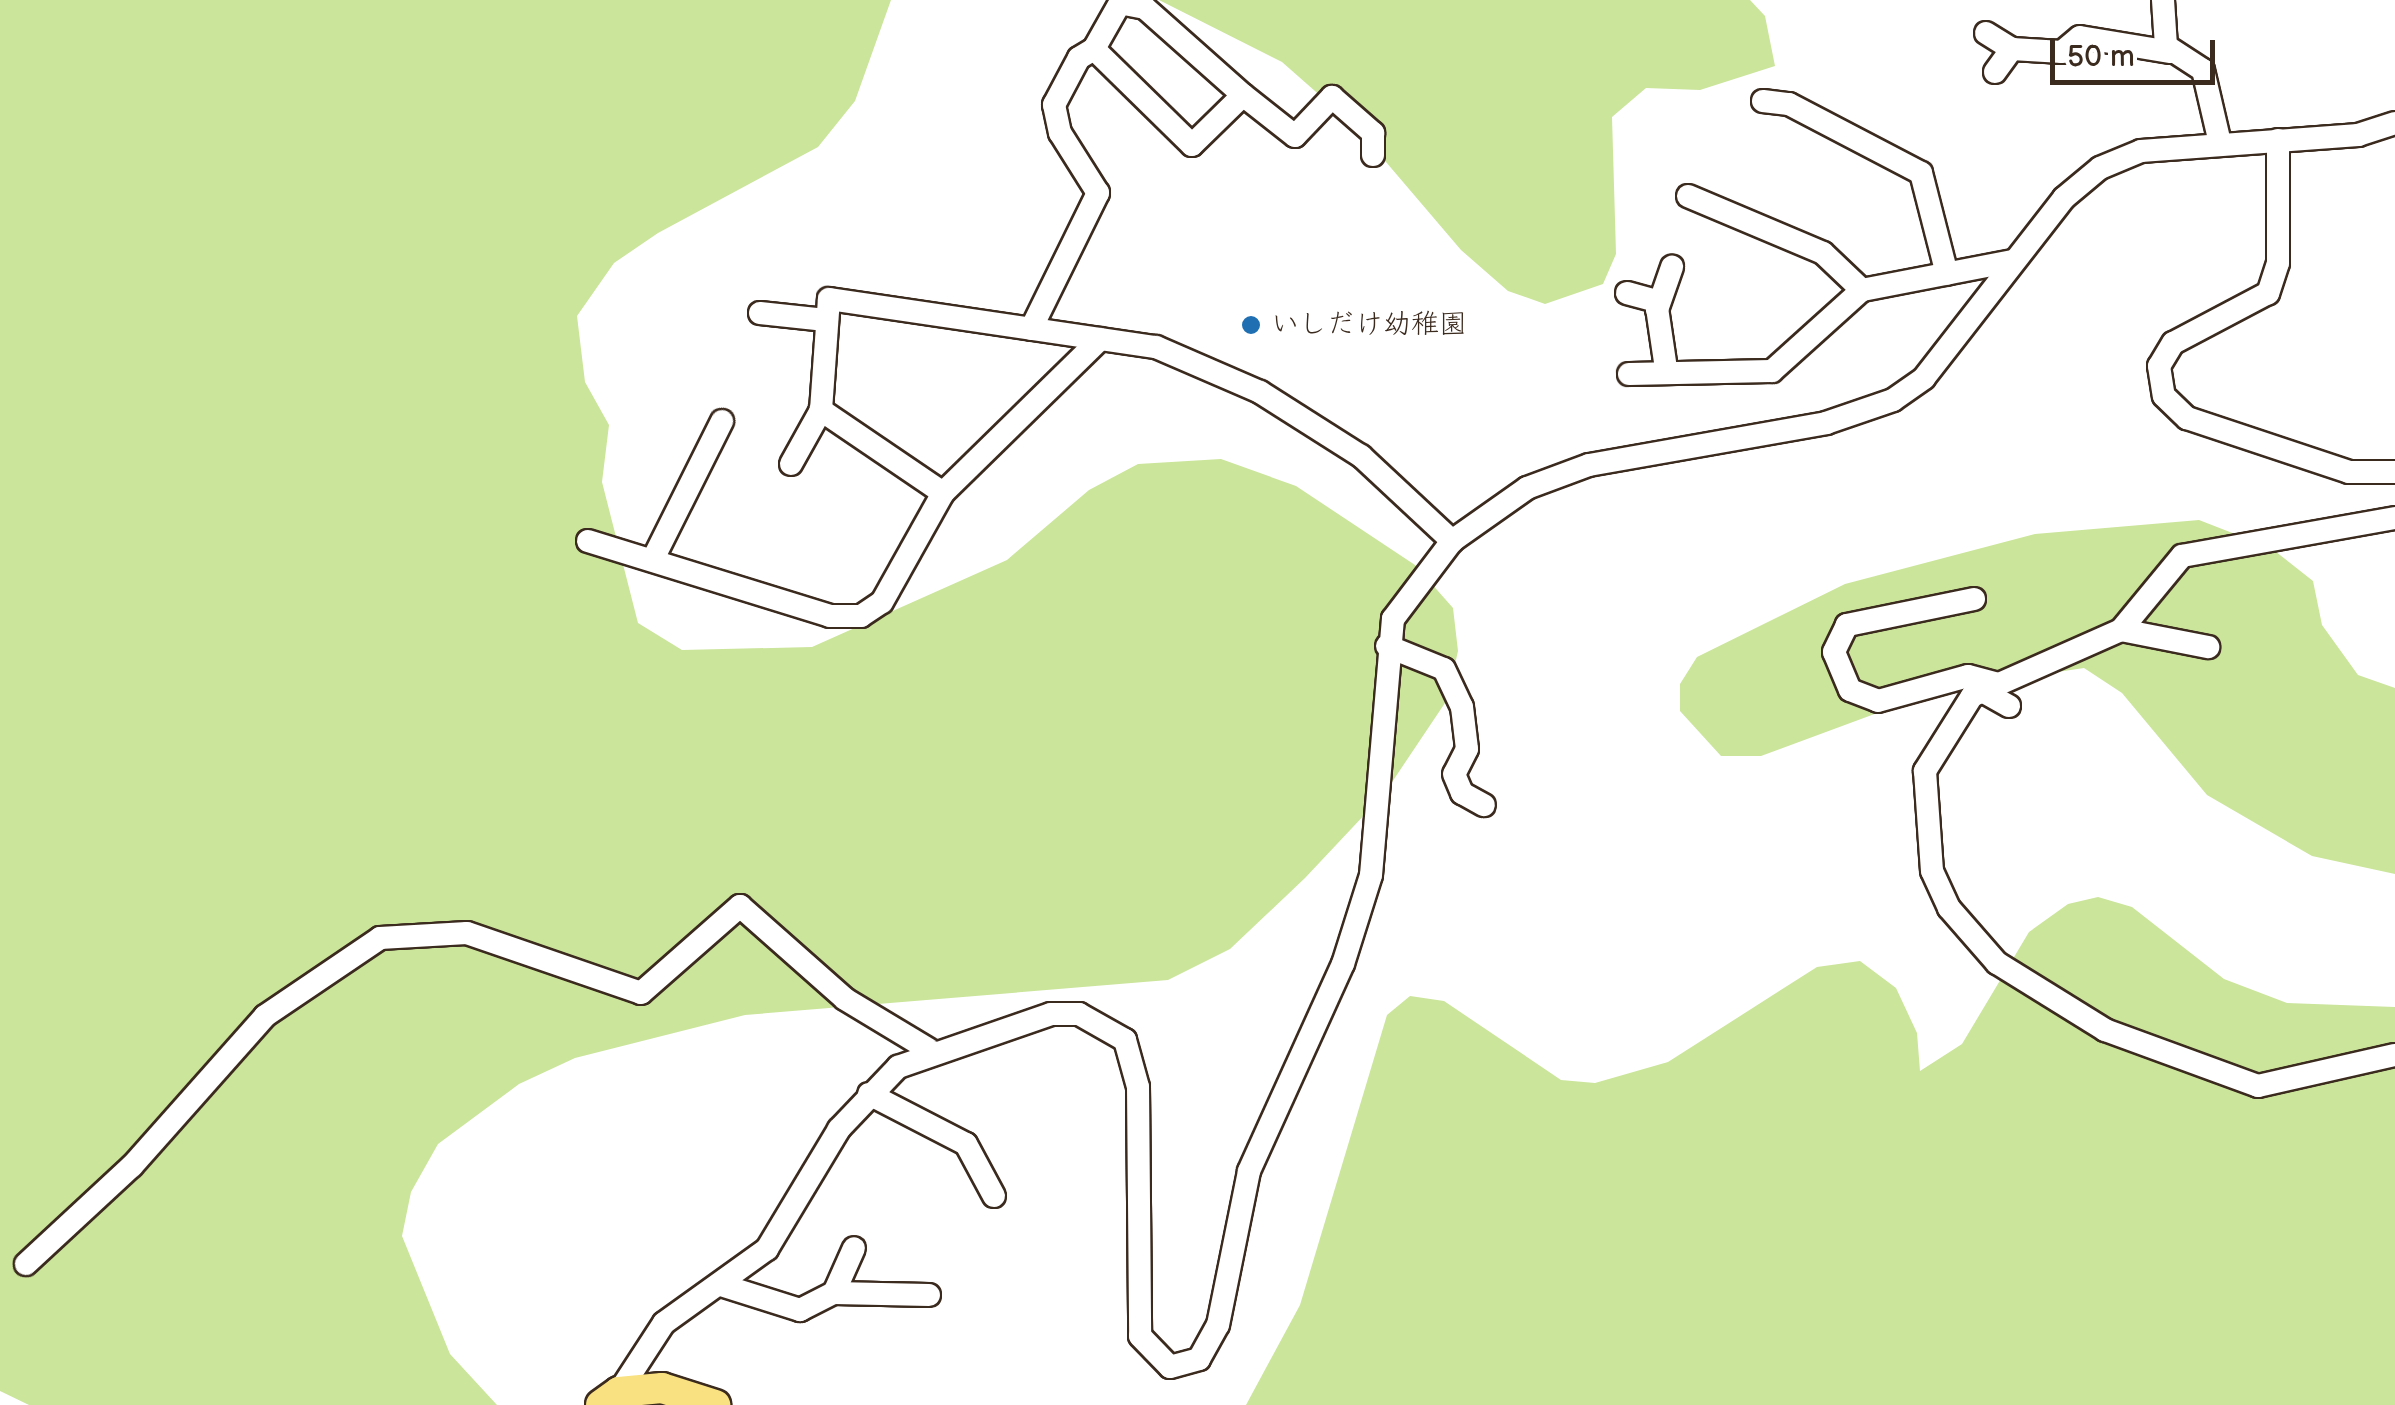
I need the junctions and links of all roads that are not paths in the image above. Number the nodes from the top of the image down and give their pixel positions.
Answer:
1 (2162, 0) edge
2 (1986, 33) dead end
3 (2012, 48) junction
4 (1094, 49) junction
5 (2171, 52) junction
6 (1996, 72) dead end
7 (1243, 96) junction
8 (1763, 101) dead end
9 (2395, 123) edge
10 (2278, 140) junction
11 (2220, 143) junction
12 (1373, 155) dead end
13 (1688, 196) dead end
14 (2013, 261) junction
15 (1672, 267) dead end
16 (1947, 274) junction
17 (1862, 290) junction
18 (1626, 294) dead end
19 (1657, 310) junction
20 (760, 313) dead end
21 (826, 320) junction
22 (1031, 329) junction
23 (1100, 339) junction
24 (1666, 369) junction
25 (1629, 374) dead end
26 (821, 410) junction
27 (722, 421) dead end
28 (791, 464) dead end
29 (2395, 472) edge
30 (943, 494) junction
31 (2395, 518) edge
32 (588, 541) dead end
33 (1452, 541) junction
34 (654, 557) junction
35 (1974, 598) dead end
36 (2122, 630) junction
37 (1387, 646) junction
38 (2208, 647) dead end
39 (1988, 687) junction
40 (2009, 706) dead end
41 (1484, 805) dead end
42 (928, 1049) junction
43 (2395, 1055) edge
44 (869, 1094) junction
45 (994, 1196) dead end
46 (854, 1248) dead end
47 (26, 1264) dead end
48 (721, 1285) junction
49 (834, 1294) junction
50 (928, 1295) dead end
51 (610, 1399) edge
52 (715, 1405) edge

1 - 5 street
2 - 3 street
3 - 5 street
3 - 6 street
4 - 7 street
4 - 7 street
4 - 22 street
5 - 11 street
7 - 12 street
8 - 16 street
9 - 10 street
10 - 11 street
10 - 29 street
11 - 14 street
13 - 17 street
14 - 16 street
14 - 33 street
15 - 19 street
16 - 17 street
17 - 24 street
18 - 19 street
19 - 24 street
20 - 21 street
21 - 22 street
21 - 26 street
22 - 23 street
23 - 30 street
23 - 33 street
24 - 25 street
26 - 28 street
26 - 30 street
27 - 34 street
30 - 34 street
31 - 36 street
32 - 34 street
33 - 37 street
35 - 39 street
36 - 38 street
36 - 39 street
37 - 41 street
37 - 42 street
39 - 40 street
39 - 43 street
42 - 44 street
42 - 47 street
44 - 45 street
44 - 48 street
46 - 49 street
48 - 49 street
48 - 51 street
49 - 50 street
51 - 52 main road

